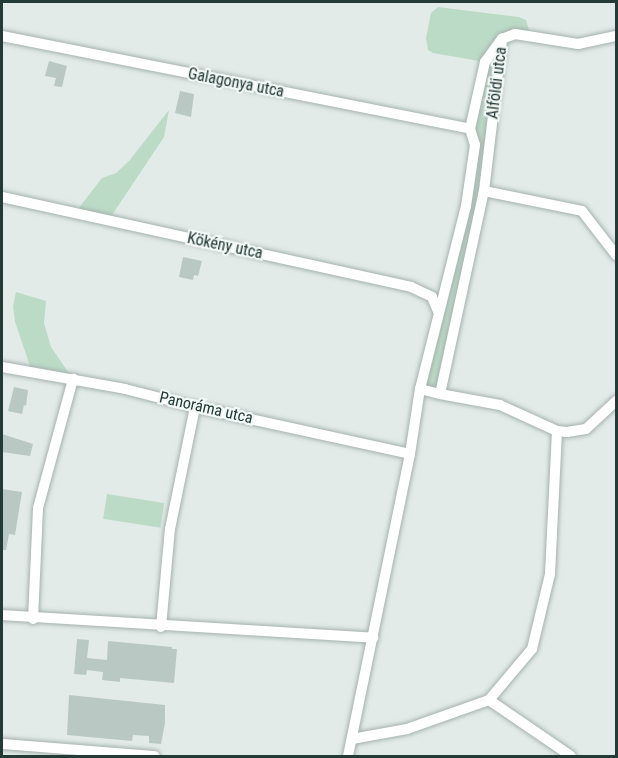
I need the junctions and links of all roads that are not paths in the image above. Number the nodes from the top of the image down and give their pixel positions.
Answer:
1 (2, 36) edge
2 (616, 36) edge
3 (502, 39) junction
4 (470, 129) junction
5 (484, 191) junction
6 (2, 197) edge
7 (616, 255) edge
8 (438, 311) junction
9 (2, 366) edge
10 (73, 379) junction
11 (420, 389) junction
12 (440, 394) junction
13 (616, 401) edge
14 (195, 407) junction
15 (557, 431) junction
16 (410, 454) junction
17 (2, 615) edge
18 (33, 619) junction
19 (161, 627) junction
20 (373, 638) junction
21 (489, 700) junction
22 (352, 739) junction
23 (2, 744) edge
24 (125, 756) edge
25 (155, 756) edge
26 (348, 756) edge
27 (571, 756) edge

1 - 4 street, Galagonya utca
2 - 3 street
3 - 4 street, Alföldi utca
3 - 5 street, Alföldi utca
4 - 8 street, Alföldi utca
5 - 7 street
5 - 12 street, Alföldi utca
6 - 8 street, Kökény utca
8 - 11 street, Alföldi utca
9 - 10 street, Panoráma utca
10 - 14 street, Panoráma utca
10 - 18 street
11 - 12 street
11 - 16 street, Alföldi utca
12 - 15 street
13 - 15 street
14 - 16 street, Panoráma utca
14 - 19 street
15 - 21 street
16 - 20 street, Alföldi utca
17 - 18 street
18 - 19 street
19 - 20 street
20 - 22 street, Alföldi utca
21 - 22 street
21 - 27 street
22 - 26 street, Alföldi utca
23 - 24 street
24 - 25 street

